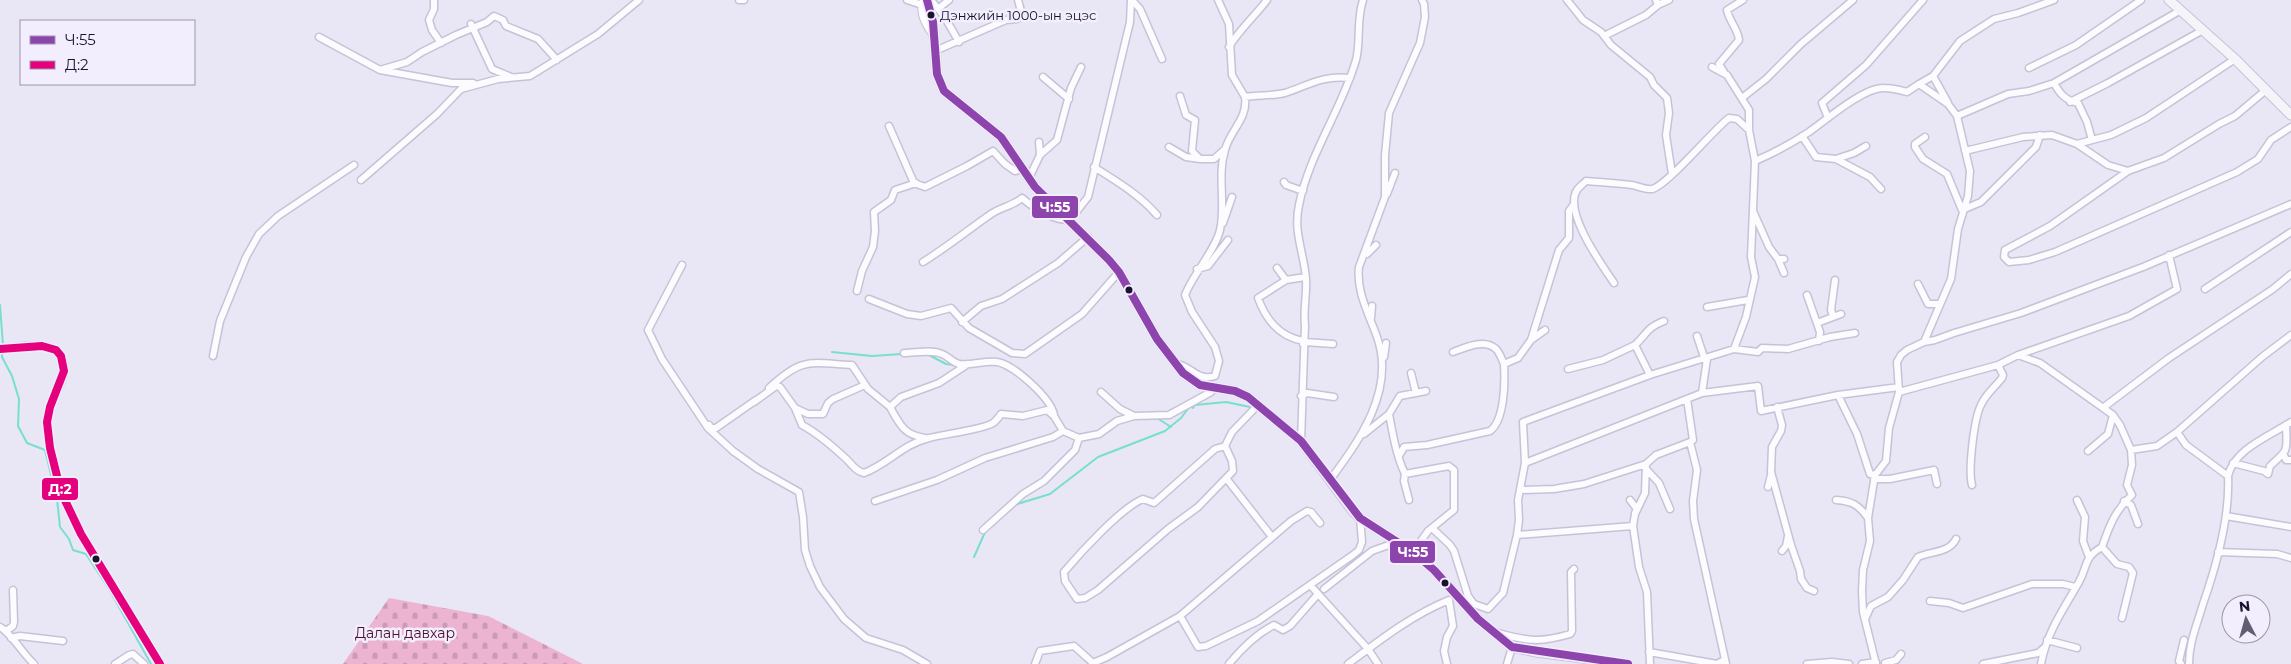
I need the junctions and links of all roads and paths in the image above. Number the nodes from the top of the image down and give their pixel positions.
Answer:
1 (434, 0) edge
2 (640, 0) edge
3 (739, 0) edge
4 (744, 0) edge
5 (908, 0) edge
6 (949, 0) edge
7 (1018, 0) edge
8 (1131, 0) edge
9 (1218, 0) edge
10 (1267, 0) edge
11 (1362, 0) edge
12 (1422, 0) edge
13 (1567, 0) edge
14 (1669, 0) edge
15 (1743, 0) edge
16 (1853, 0) edge
17 (1923, 0) edge
18 (2054, 0) edge
19 (2141, 0) edge
20 (926, 1) edge
21 (1657, 2) edge
22 (2176, 4) edge
23 (939, 8) junction
24 (472, 26) junction
25 (2203, 30) junction
26 (1604, 36) junction
27 (319, 37) dead end
28 (959, 42) junction
29 (440, 43) junction
30 (1229, 47) junction
31 (935, 51) junction
32 (1162, 59) dead end
33 (556, 60) junction
34 (2234, 60) junction
35 (1081, 67) dead end
36 (1712, 67) dead end
37 (2029, 68) dead end
38 (380, 70) junction
39 (1727, 75) junction
40 (1933, 76) junction
41 (1043, 77) dead end
42 (512, 78) junction
43 (1350, 78) junction
44 (479, 83) junction
45 (2054, 83) junction
46 (1919, 84) junction
47 (2266, 90) junction
48 (1180, 96) dead end
49 (1245, 97) junction
50 (1742, 98) junction
51 (1069, 99) junction
52 (2070, 102) junction
53 (1948, 104) junction
54 (2291, 115) edge
55 (1957, 116) junction
56 (1828, 118) junction
57 (889, 126) dead end
58 (2291, 127) edge
59 (1749, 130) junction
60 (2040, 135) junction
61 (1802, 136) junction
62 (1925, 137) dead end
63 (2092, 140) junction
64 (1038, 142) dead end
65 (2077, 144) junction
66 (1866, 146) dead end
67 (1169, 147) dead end
68 (1225, 149) junction
69 (1966, 151) junction
70 (1040, 155) junction
71 (1200, 158) junction
72 (1836, 159) junction
73 (1755, 161) junction
74 (354, 165) dead end
75 (1094, 167) junction
76 (1024, 169) junction
77 (2128, 171) junction
78 (1395, 173) dead end
79 (1672, 174) junction
80 (1029, 178) junction
81 (362, 180) dead end
82 (1284, 182) dead end
83 (916, 183) junction
84 (1881, 189) dead end
85 (1302, 191) junction
86 (1232, 197) dead end
87 (1385, 198) junction
88 (1574, 204) junction
89 (2291, 204) edge
90 (1752, 210) junction
91 (1962, 210) junction
92 (1157, 215) dead end
93 (1070, 220) junction
94 (1220, 231) junction
95 (2291, 232) edge
96 (1088, 237) junction
97 (1228, 240) dead end
98 (1376, 245) dead end
99 (2169, 255) junction
100 (1363, 259) junction
101 (923, 262) dead end
102 (682, 265) dead end
103 (1277, 268) dead end
104 (1197, 269) junction
105 (1119, 272) junction
106 (1784, 273) dead end
107 (2291, 274) edge
108 (1306, 277) junction
109 (1286, 280) junction
110 (1835, 280) dead end
111 (1614, 283) dead end
112 (1918, 284) dead end
113 (2205, 289) dead end
114 (857, 291) dead end
115 (1807, 295) dead end
116 (869, 299) dead end
117 (1748, 300) junction
118 (1940, 304) junction
119 (1372, 306) dead end
120 (1707, 307) dead end
121 (1841, 314) dead end
122 (1833, 316) junction
123 (1370, 321) junction
124 (1664, 321) dead end
125 (962, 322) junction
126 (1817, 323) junction
127 (1545, 330) dead end
128 (1855, 333) dead end
129 (1697, 336) dead end
130 (2291, 336) edge
131 (1531, 340) junction
132 (1819, 341) junction
133 (1304, 342) junction
134 (1924, 342) junction
135 (1386, 343) dead end
136 (1333, 344) dead end
137 (1635, 344) junction
138 (0, 349) edge
139 (1734, 349) junction
140 (904, 352) dead end
141 (1452, 352) dead end
142 (2018, 355) junction
143 (213, 356) dead end
144 (1706, 359) junction
145 (969, 364) junction
146 (1504, 364) junction
147 (1176, 365) junction
148 (1998, 365) junction
149 (1568, 368) dead end
150 (1379, 369) junction
151 (1411, 373) dead end
152 (1650, 375) junction
153 (865, 385) junction
154 (1214, 388) junction
155 (1899, 389) junction
156 (1426, 391) dead end
157 (1101, 392) dead end
158 (1416, 393) junction
159 (1702, 393) junction
160 (1838, 395) junction
161 (1301, 396) junction
162 (1334, 397) dead end
163 (1687, 399) junction
164 (754, 402) junction
165 (1258, 404) junction
166 (890, 407) junction
167 (1777, 407) junction
168 (2104, 407) junction
169 (795, 408) junction
170 (1389, 414) junction
171 (2113, 415) junction
172 (1054, 416) junction
173 (1134, 416) junction
174 (704, 421) junction
175 (2288, 424) edge
176 (1063, 431) junction
177 (2177, 432) junction
178 (1363, 434) junction
179 (926, 438) junction
180 (1079, 438) junction
181 (1301, 441) junction
182 (1690, 442) junction
183 (1225, 446) junction
184 (2131, 450) junction
185 (2088, 451) dead end
186 (1399, 456) junction
187 (2284, 456) junction
188 (2291, 460) edge
189 (1525, 463) junction
190 (2233, 463) junction
191 (1646, 466) junction
192 (1771, 473) junction
193 (1405, 474) junction
194 (2228, 476) junction
195 (1874, 477) junction
196 (1226, 478) junction
197 (1330, 480) junction
198 (1938, 484) dead end
199 (1972, 485) dead end
200 (1768, 487) dead end
201 (1520, 490) junction
202 (1409, 500) dead end
203 (1630, 500) dead end
204 (1836, 500) dead end
205 (2077, 500) dead end
206 (875, 501) dead end
207 (2124, 501) junction
208 (1670, 509) dead end
209 (1635, 514) junction
210 (2226, 516) junction
211 (1360, 518) junction
212 (1868, 518) junction
213 (1320, 523) dead end
214 (2138, 524) dead end
215 (1633, 526) junction
216 (2291, 527) edge
217 (1432, 528) junction
218 (983, 530) dead end
219 (1788, 534) junction
220 (1517, 535) junction
221 (1272, 537) junction
222 (1956, 539) dead end
223 (1398, 542) junction
224 (2102, 547) junction
225 (1782, 551) dead end
226 (1413, 552) junction
227 (2218, 552) junction
228 (2089, 556) junction
229 (2291, 558) edge
230 (1574, 569) dead end
231 (1311, 586) junction
232 (2075, 587) junction
233 (1324, 589) dead end
234 (12, 590) dead end
235 (1814, 591) dead end
236 (1318, 594) junction
237 (1463, 598) junction
238 (1449, 600) junction
239 (1930, 601) dead end
240 (1180, 616) junction
241 (2122, 618) dead end
242 (1865, 619) junction
243 (3, 629) edge
244 (1492, 631) junction
245 (11, 638) junction
246 (2184, 640) dead end
247 (63, 641) dead end
248 (2046, 643) junction
249 (1512, 647) junction
250 (2077, 648) dead end
251 (1368, 649) junction
252 (1650, 652) junction
253 (1901, 654) dead end
254 (1725, 662) edge
255 (1876, 663) edge
256 (34, 664) edge
257 (115, 664) edge
258 (144, 664) edge
259 (160, 664) edge
260 (927, 664) edge
261 (1035, 664) edge
262 (1229, 664) edge
263 (1348, 664) edge
264 (1378, 664) edge
265 (1447, 664) edge
266 (1507, 664) edge
267 (1628, 664) edge
268 (1650, 664) edge
269 (1808, 664) edge
270 (1849, 664) edge
271 (1862, 664) edge
272 (1886, 664) edge
273 (1984, 664) edge
274 (2041, 664) edge
275 (2181, 664) edge
276 (2189, 664) edge

1 - 29 street
2 - 33 street
3 - 4 street
5 - 20 street
6 - 23 street
7 - 28 street
8 - 32 street
8 - 75 street
9 - 30 street
10 - 30 street
11 - 43 street
12 - 87 street
13 - 26 street
14 - 21 street
15 - 39 street
16 - 50 street
17 - 56 street
18 - 40 street
19 - 37 street
20 - 23 street
20 - 31 main road
21 - 26 street
22 - 25 main road
22 - 45 street
23 - 28 street
24 - 29 street
24 - 33 street
24 - 42 street
25 - 34 main road
25 - 52 street
26 - 79 street
27 - 38 street
28 - 31 street
29 - 38 street
30 - 49 street
31 - 76 main road
33 - 42 street
34 - 47 main road
34 - 63 street
35 - 51 street
36 - 39 street
38 - 44 street
39 - 50 street
40 - 46 street
40 - 53 street
41 - 51 street
42 - 44 street
43 - 49 street
43 - 85 street
44 - 81 street
45 - 52 street
45 - 55 street
46 - 53 street
46 - 56 street
47 - 54 main road
47 - 77 street
48 - 71 street
49 - 68 street
50 - 59 street
51 - 70 street
52 - 63 street
53 - 55 street
55 - 69 street
56 - 61 street
57 - 83 street
58 - 77 street
59 - 73 street
59 - 79 street
60 - 65 street
60 - 69 street
60 - 91 street
61 - 72 street
61 - 73 street
62 - 91 street
63 - 65 street
64 - 70 street
65 - 77 street
66 - 72 street
67 - 71 street
68 - 71 street
68 - 94 street
69 - 91 street
70 - 80 street
72 - 84 street
73 - 90 street
74 - 143 street
75 - 92 street
75 - 93 street
76 - 80 main road
76 - 83 street
78 - 87 street
79 - 88 street
80 - 93 main road
82 - 85 street
83 - 114 street
85 - 108 street
86 - 94 street
87 - 100 street
88 - 111 street
88 - 131 street
89 - 99 street
90 - 106 street
90 - 117 street
91 - 118 street
93 - 96 main road
93 - 101 street
94 - 104 street
95 - 113 street
96 - 105 main road
96 - 125 street
97 - 104 street
98 - 100 street
99 - 134 street
99 - 142 street
100 - 123 street
102 - 174 street
103 - 109 street
104 - 147 street
105 - 125 street
105 - 147 main road
107 - 168 street
108 - 109 street
108 - 133 street
109 - 133 street
110 - 122 street
112 - 118 street
115 - 126 street
116 - 125 street
117 - 120 street
117 - 139 street
118 - 134 street
119 - 123 street
121 - 122 street
122 - 126 street
123 - 150 street
124 - 137 street
126 - 132 street
127 - 131 street
128 - 132 street
129 - 144 street
130 - 177 street
131 - 146 street
132 - 139 street
133 - 136 street
133 - 161 street
134 - 155 street
135 - 150 street
137 - 149 street
137 - 152 street
138 - 259 street
139 - 144 street
140 - 145 street
141 - 146 street
142 - 148 street
142 - 168 street
144 - 152 street
144 - 159 street
145 - 166 street
145 - 172 street
146 - 186 street
147 - 154 main road
148 - 155 street
148 - 199 street
150 - 178 street
151 - 158 street
152 - 189 street
153 - 164 street
153 - 166 street
153 - 169 street
154 - 165 main road
154 - 173 street
155 - 160 street
155 - 195 street
156 - 158 street
157 - 173 street
158 - 170 street
159 - 163 street
159 - 167 street
160 - 167 street
160 - 195 street
161 - 162 street
161 - 181 street
163 - 182 street
163 - 189 street
164 - 169 street
164 - 174 street
165 - 181 main road
165 - 183 street
166 - 179 street
167 - 192 street
168 - 171 street
169 - 179 street
170 - 178 street
170 - 186 street
171 - 184 street
171 - 185 street
172 - 176 street
172 - 179 street
173 - 180 street
174 - 260 street
175 - 187 street
175 - 190 street
176 - 180 street
176 - 206 street
177 - 184 street
177 - 194 street
178 - 197 street
180 - 218 street
181 - 197 main road
182 - 191 street
182 - 254 street
183 - 196 street
183 - 196 street
184 - 207 street
186 - 193 street
187 - 188 street
187 - 190 street
189 - 201 street
190 - 194 street
191 - 201 street
191 - 208 street
191 - 209 street
192 - 200 street
192 - 219 street
193 - 202 street
193 - 217 street
194 - 210 street
195 - 198 street
195 - 212 street
196 - 221 street
197 - 211 main road
201 - 220 street
203 - 209 street
204 - 212 street
205 - 228 street
207 - 214 street
207 - 224 street
209 - 215 street
210 - 216 street
210 - 227 street
211 - 223 main road
211 - 231 street
212 - 242 street
213 - 221 street
215 - 220 street
215 - 252 street
217 - 226 street
217 - 237 street
219 - 225 street
219 - 235 street
220 - 237 street
221 - 240 street
222 - 242 street
223 - 226 main road
223 - 233 street
224 - 228 street
224 - 241 street
226 - 237 main road
227 - 229 street
227 - 276 street
228 - 232 street
230 - 244 street
231 - 236 street
231 - 240 street
232 - 239 street
232 - 248 street
234 - 243 street
236 - 251 street
236 - 262 street
237 - 238 street
237 - 244 main road
238 - 251 street
238 - 265 street
240 - 261 street
242 - 255 street
243 - 245 street
244 - 249 main road
245 - 247 street
245 - 256 street
246 - 275 street
248 - 250 street
248 - 273 street
248 - 274 street
249 - 266 street
249 - 267 main road
251 - 263 street
251 - 264 street
252 - 254 street
252 - 268 street
253 - 272 street
255 - 271 street
257 - 258 street
269 - 270 street

